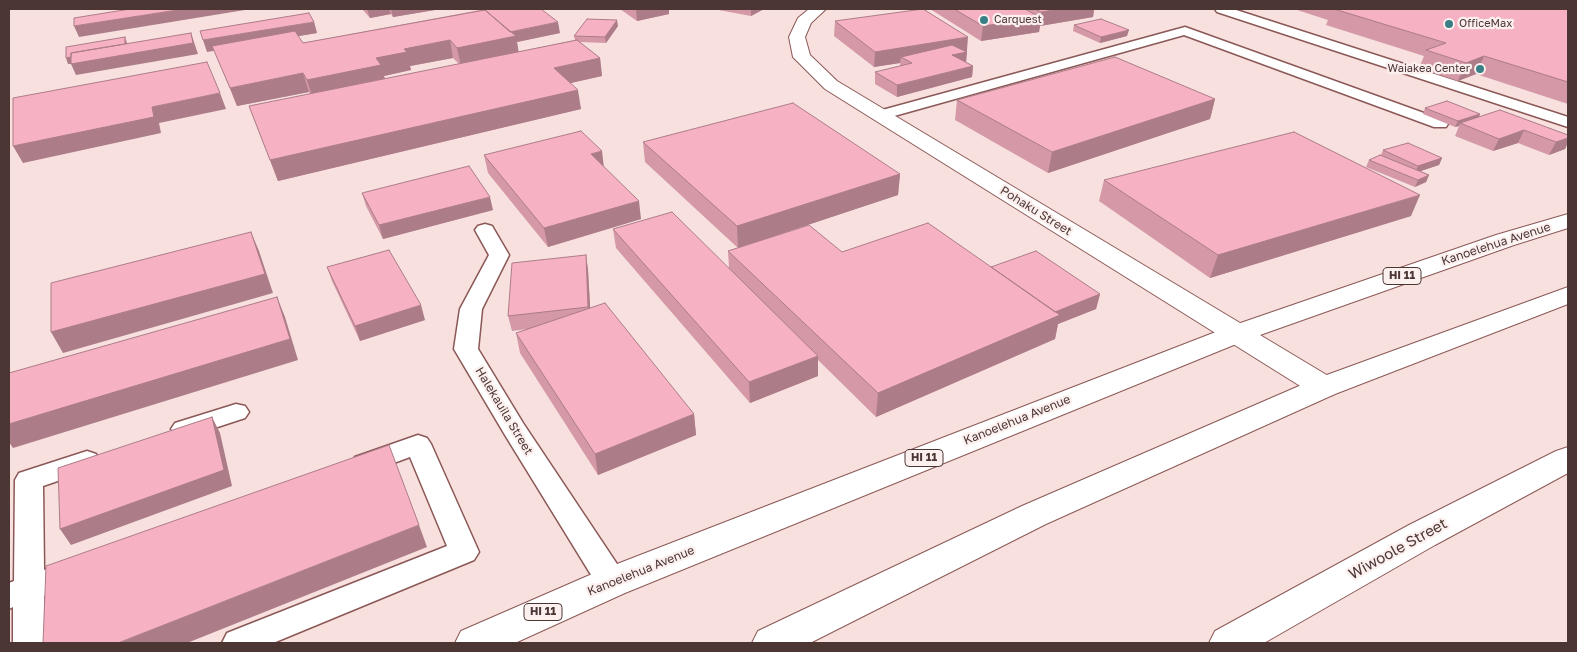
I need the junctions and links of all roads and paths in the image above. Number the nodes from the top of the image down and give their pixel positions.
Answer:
1 (818, 9) edge
2 (1221, 9) edge
3 (881, 115) junction
4 (1568, 122) edge
5 (1440, 124) edge
6 (1568, 221) edge
7 (485, 230) dead end
8 (1568, 295) edge
9 (1236, 334) junction
10 (1324, 388) junction
11 (236, 412) dead end
12 (161, 437) edge
13 (114, 452) edge
14 (1568, 459) edge
15 (344, 472) edge
16 (93, 565) edge
17 (612, 582) junction
18 (19, 592) edge
19 (1236, 642) edge
20 (29, 643) edge
21 (238, 643) edge
22 (475, 643) edge
23 (772, 643) edge

1 - 3 main road, Pohaku Street
2 - 4 lane
3 - 5 lane
3 - 9 main road, Pohaku Street
6 - 9 main road, Kanoelehua Avenue / HI 11
7 - 17 lane, Halekauila Street
8 - 10 main road
9 - 10 main road, Pohaku Street
9 - 17 main road, Kanoelehua Avenue / HI 11
10 - 23 main road
11 - 12 lane
13 - 18 lane
14 - 19 main road, Wiwoole Street
15 - 21 lane
16 - 18 lane
17 - 22 main road, Kanoelehua Avenue / HI 11
18 - 20 lane

